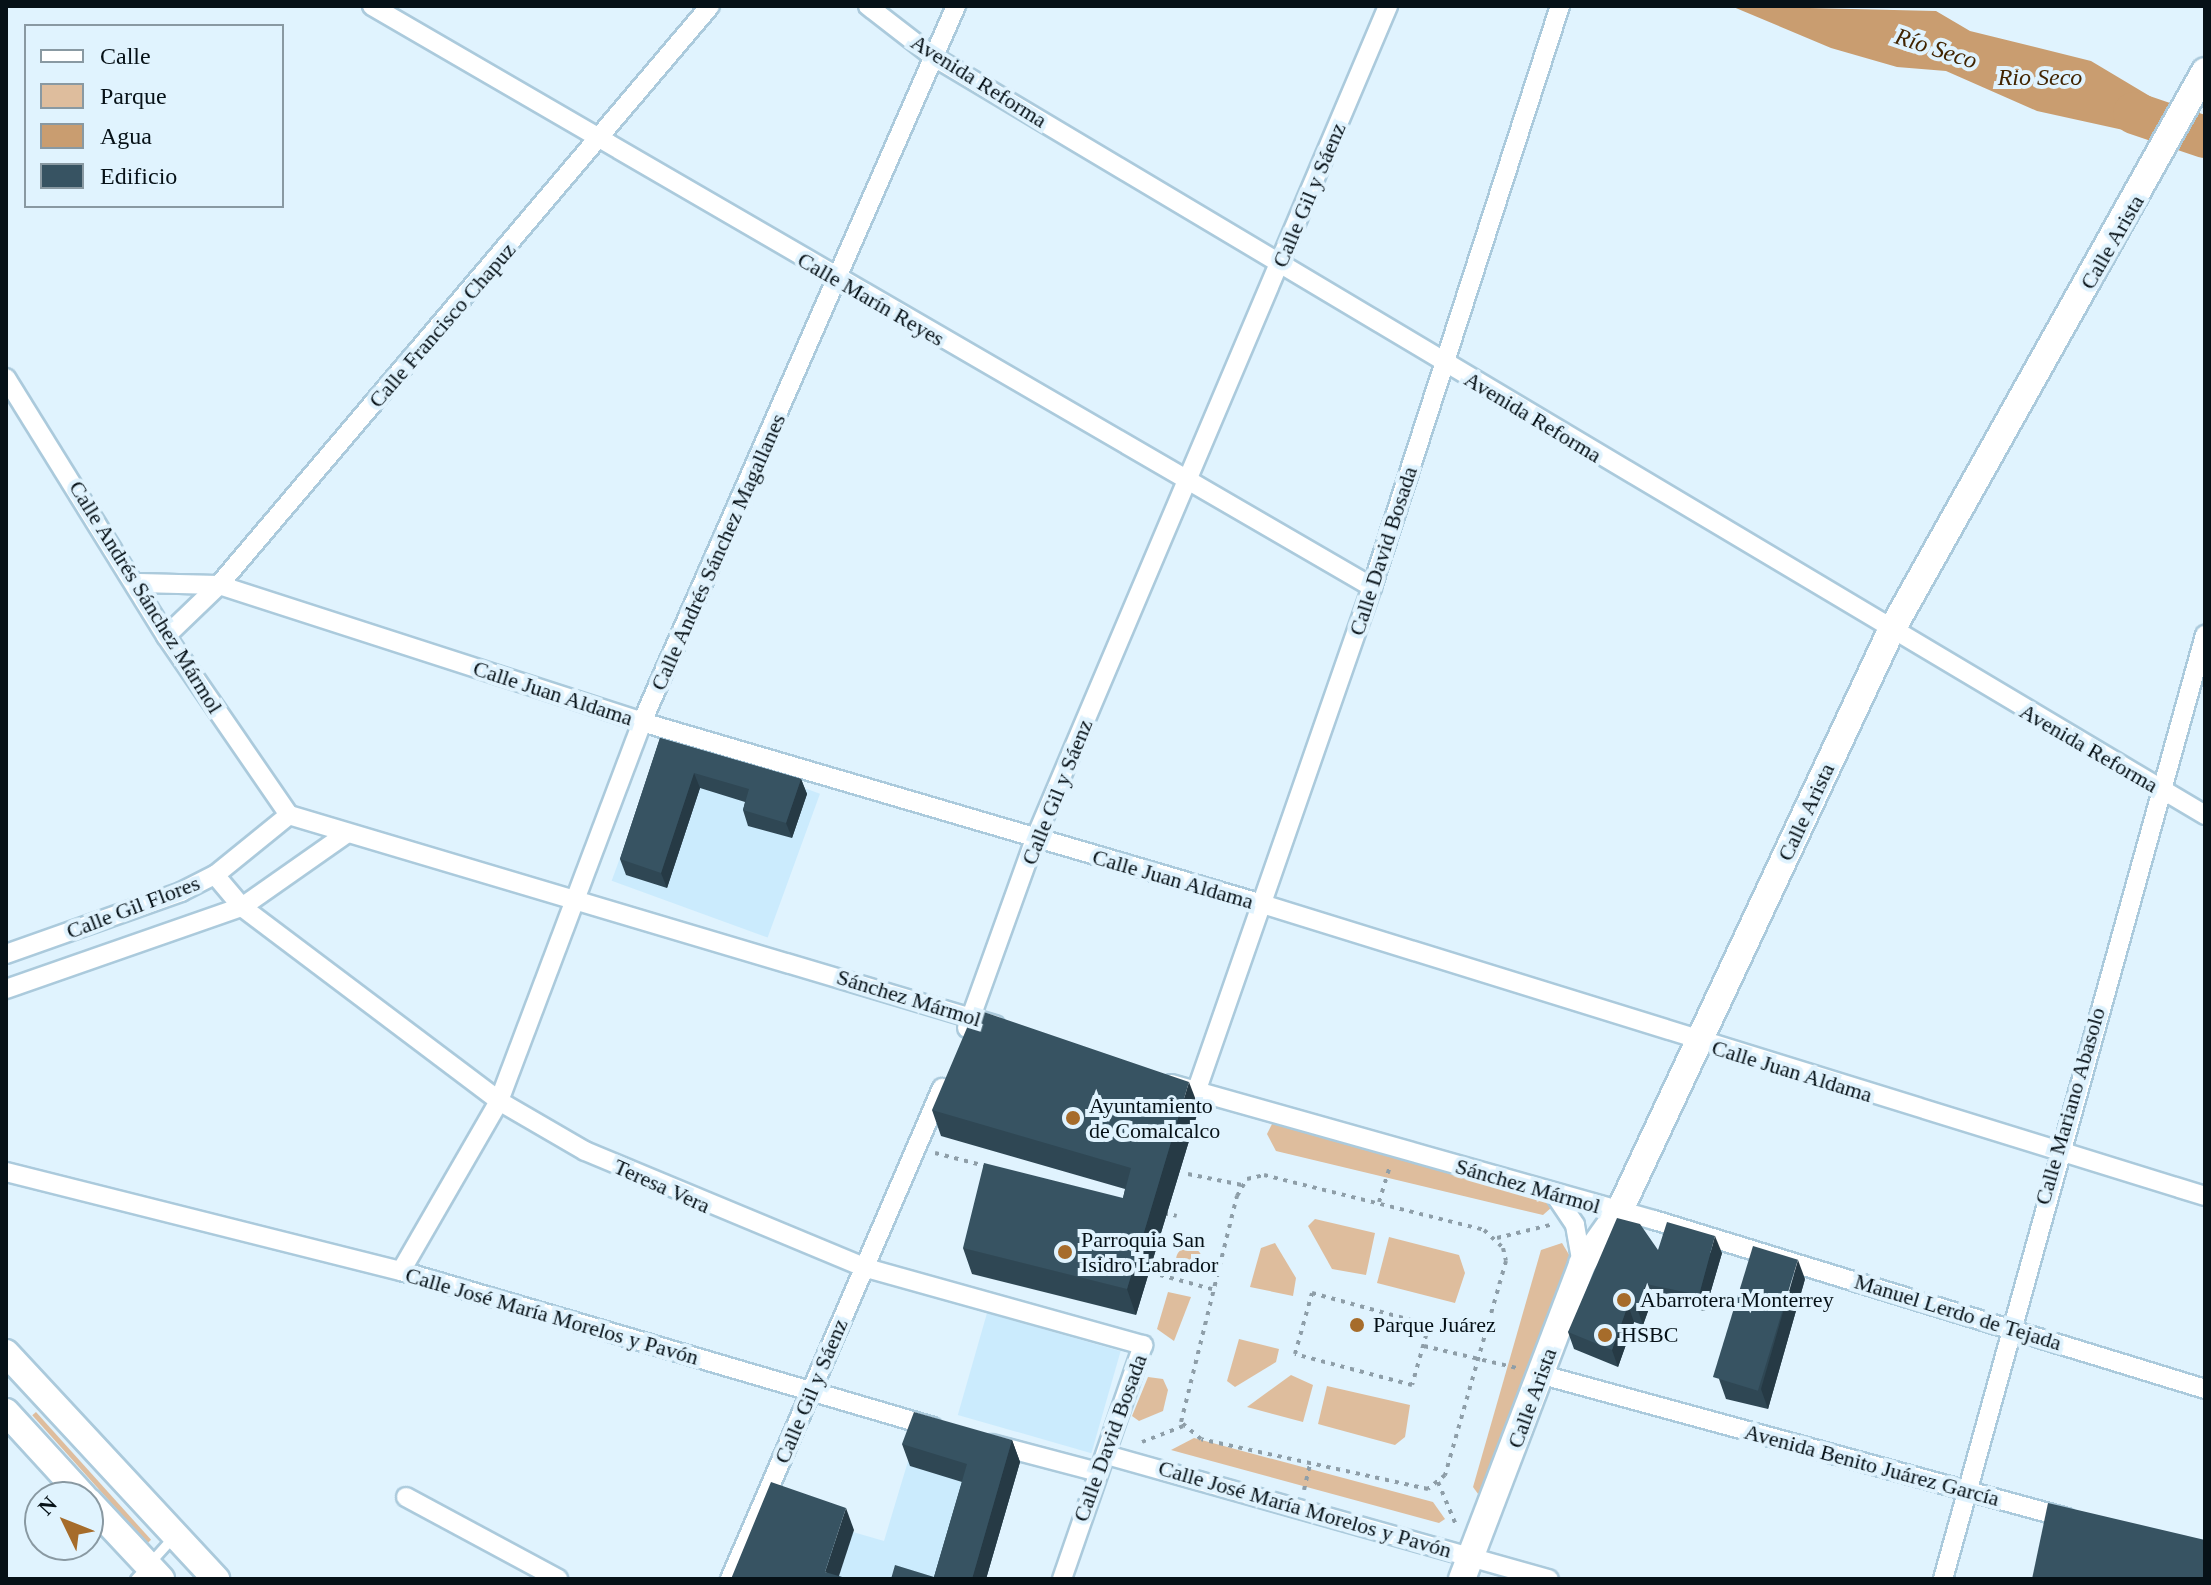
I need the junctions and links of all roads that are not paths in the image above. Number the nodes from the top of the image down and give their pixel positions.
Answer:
1 (372, 6) edge
2 (710, 6) edge
3 (868, 6) edge
4 (956, 6) edge
5 (1388, 6) edge
6 (1560, 6) edge
7 (934, 57) junction
8 (2205, 71) edge
9 (598, 142) junction
10 (1280, 263) junction
11 (838, 280) junction
12 (1444, 363) junction
13 (9, 389) edge
14 (1185, 483) junction
15 (138, 583) junction
16 (219, 585) junction
17 (1372, 587) junction
18 (1890, 633) junction
19 (2205, 635) edge
20 (166, 636) junction
21 (2200, 672) edge
22 (642, 722) junction
23 (2158, 788) junction
24 (289, 815) junction
25 (2205, 815) edge
26 (346, 834) junction
27 (1035, 839) junction
28 (215, 875) junction
29 (572, 896) junction
30 (1259, 903) junction
31 (242, 907) junction
32 (6, 954) edge
33 (6, 989) edge
34 (972, 1017) junction
35 (1016, 1032) edge
36 (1697, 1042) junction
37 (1151, 1077) edge
38 (1196, 1092) junction
39 (499, 1101) junction
40 (2057, 1151) junction
41 (6, 1172) edge
42 (1555, 1195) junction
43 (2205, 1196) edge
44 (1619, 1212) junction
45 (1582, 1264) junction
46 (863, 1267) junction
47 (401, 1271) junction
48 (2008, 1327) junction
49 (1141, 1343) joint
50 (14, 1366) edge
51 (1539, 1374) junction
52 (2205, 1389) edge
53 (811, 1392) junction
54 (6, 1412) edge
55 (947, 1431) edge
56 (977, 1439) edge
57 (1107, 1455) junction
58 (1094, 1471) junction
59 (69, 1481) edge
60 (1966, 1490) junction
61 (406, 1497) dead end
62 (104, 1521) edge
63 (2085, 1523) edge
64 (173, 1537) junction
65 (1466, 1568) edge
66 (148, 1574) edge
67 (216, 1579) edge
68 (558, 1579) edge
69 (730, 1579) edge
70 (1062, 1579) edge
71 (1549, 1579) edge
72 (1943, 1579) edge

1 - 9 street, Calle Marín Reyes
2 - 9 street, Calle Francisco Chapuz
3 - 7 street, Avenida Reforma
4 - 7 street, Calle Andrés Sánchez Magallanes
5 - 10 street, Calle Gil y Sáenz
6 - 12 street, Calle David Bosada
7 - 10 street, Avenida Reforma
7 - 11 street, Calle Andrés Sánchez Magallanes
8 - 18 street, Calle Arista
9 - 11 street, Calle Marín Reyes
9 - 16 street, Calle Francisco Chapuz
10 - 12 street, Avenida Reforma
10 - 14 street, Calle Gil y Sáenz
11 - 14 street, Calle Marín Reyes
11 - 22 street, Calle Andrés Sánchez Magallanes
12 - 17 street, Calle David Bosada
12 - 18 street, Avenida Reforma
13 - 15 street, Calle Andrés Sánchez Mármol
14 - 17 street, Calle Marín Reyes
14 - 27 street, Calle Gil y Sáenz
15 - 16 street, Calle Juan Aldama
15 - 20 street, Calle Andrés Sánchez Mármol
16 - 20 street, Calle Francisco Chapuz
16 - 22 street, Calle Juan Aldama
17 - 30 street, Calle David Bosada
18 - 23 street, Avenida Reforma
18 - 36 street, Calle Arista
19 - 21 street, Calle Mariano Abasolo
20 - 24 street, Calle Andrés Sánchez Mármol
21 - 23 street, Calle Mariano Abasolo
22 - 27 street, Calle Juan Aldama
22 - 29 street, Calle Andrés Sánchez Magallanes
23 - 25 street, Avenida Reforma
23 - 40 street, Calle Mariano Abasolo
24 - 26 street, Sánchez Mármol
24 - 28 street, Calle Gil Flores
26 - 29 street, Sánchez Mármol
26 - 31 street
27 - 30 street, Calle Juan Aldama
27 - 34 street, Calle Gil y Sáenz
28 - 31 street, Teresa Vera
28 - 32 street, Calle Gil Flores
29 - 34 street, Sánchez Mármol
29 - 39 street, Calle Andrés Sánchez Magallanes
30 - 36 street, Calle Juan Aldama
30 - 38 street, Calle David Bosada
31 - 33 street
31 - 39 street, Teresa Vera
34 - 35 street, Sánchez Mármol
34 - 46 street, Calle Gil y Sáenz
36 - 40 street, Calle Juan Aldama
36 - 44 street, Calle Arista
37 - 38 street, Sánchez Mármol
38 - 42 street, Sánchez Mármol
39 - 46 street, Teresa Vera
39 - 47 street, Calle Andrés Sánchez Magallanes
40 - 43 street, Calle Juan Aldama
40 - 48 street, Calle Mariano Abasolo
41 - 47 street, Calle José María Morelos y Pavón
42 - 44 street, Sánchez Mármol
42 - 45 street
44 - 45 street, Calle Arista
44 - 48 street, Manuel Lerdo de Tejada
45 - 51 street, Calle Arista
46 - 49 street, Teresa Vera
46 - 53 street, Calle Gil y Sáenz
47 - 53 street, Calle José María Morelos y Pavón
48 - 52 street, Manuel Lerdo de Tejada
48 - 60 street, Calle Mariano Abasolo
49 - 57 street, Calle David Bosada
50 - 64 street
51 - 60 street, Avenida Benito Juárez García
51 - 65 street, Calle Arista
53 - 55 street, Calle José María Morelos y Pavón
53 - 69 street, Calle Gil y Sáenz
54 - 59 street
56 - 58 street
57 - 58 street, Calle David Bosada
57 - 65 street, Calle José María Morelos y Pavón
58 - 70 street, Calle David Bosada
60 - 63 street, Avenida Benito Juárez García
60 - 72 street, Calle Mariano Abasolo
61 - 68 street
62 - 66 street
64 - 66 lane
64 - 67 street
65 - 71 street, Calle José María Morelos y Pavón

